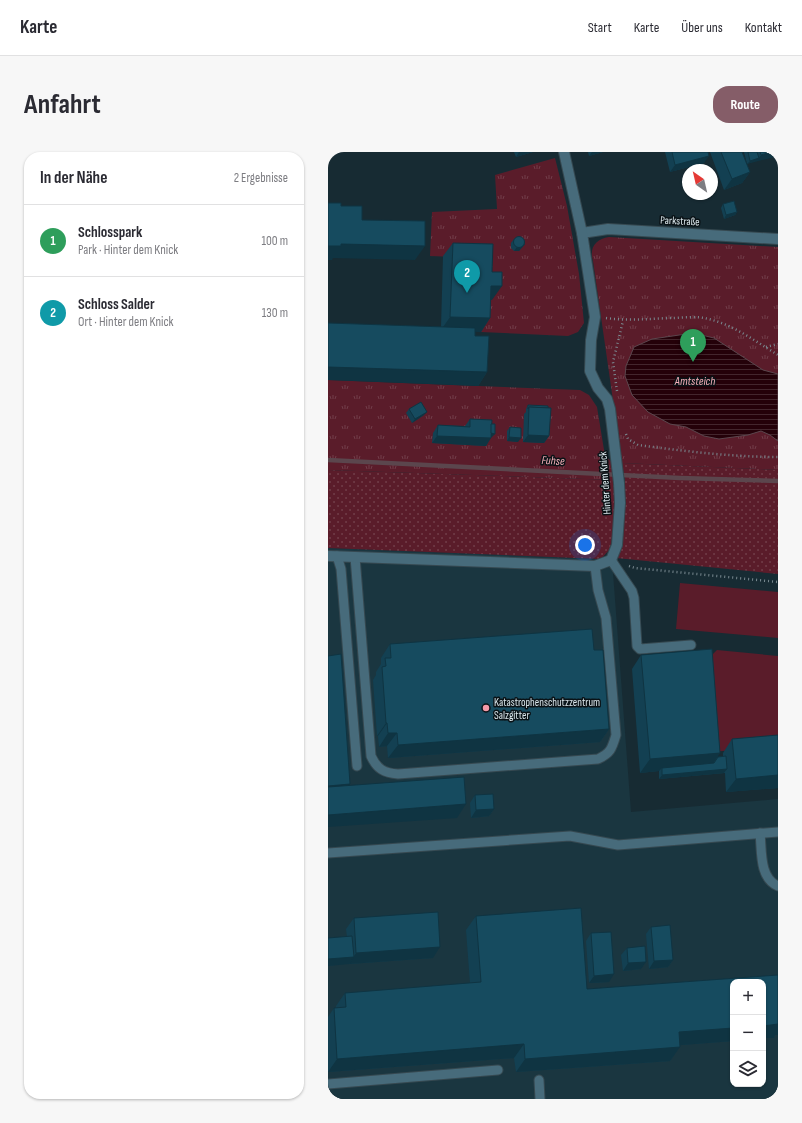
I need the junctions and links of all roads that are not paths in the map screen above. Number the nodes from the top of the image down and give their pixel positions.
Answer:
1 (564, 152) edge
2 (582, 232) junction
3 (778, 239) edge
4 (333, 556) edge
5 (355, 556) junction
6 (611, 560) junction
7 (595, 566) junction
8 (690, 645) dead end
9 (357, 766) dead end
10 (778, 832) edge
11 (760, 833) junction
12 (328, 853) edge
13 (778, 886) edge
14 (498, 1070) dead end
15 (539, 1080) dead end
16 (328, 1084) edge
17 (540, 1099) edge

1 - 2 street, Hinter dem Knick
2 - 3 street, Parkstraße
2 - 6 street, Hinter dem Knick
4 - 5 street
4 - 9 lane
5 - 7 street
5 - 7 lane
6 - 7 street
6 - 8 lane
10 - 11 lane
11 - 12 lane
11 - 13 lane
14 - 16 lane
15 - 17 lane

